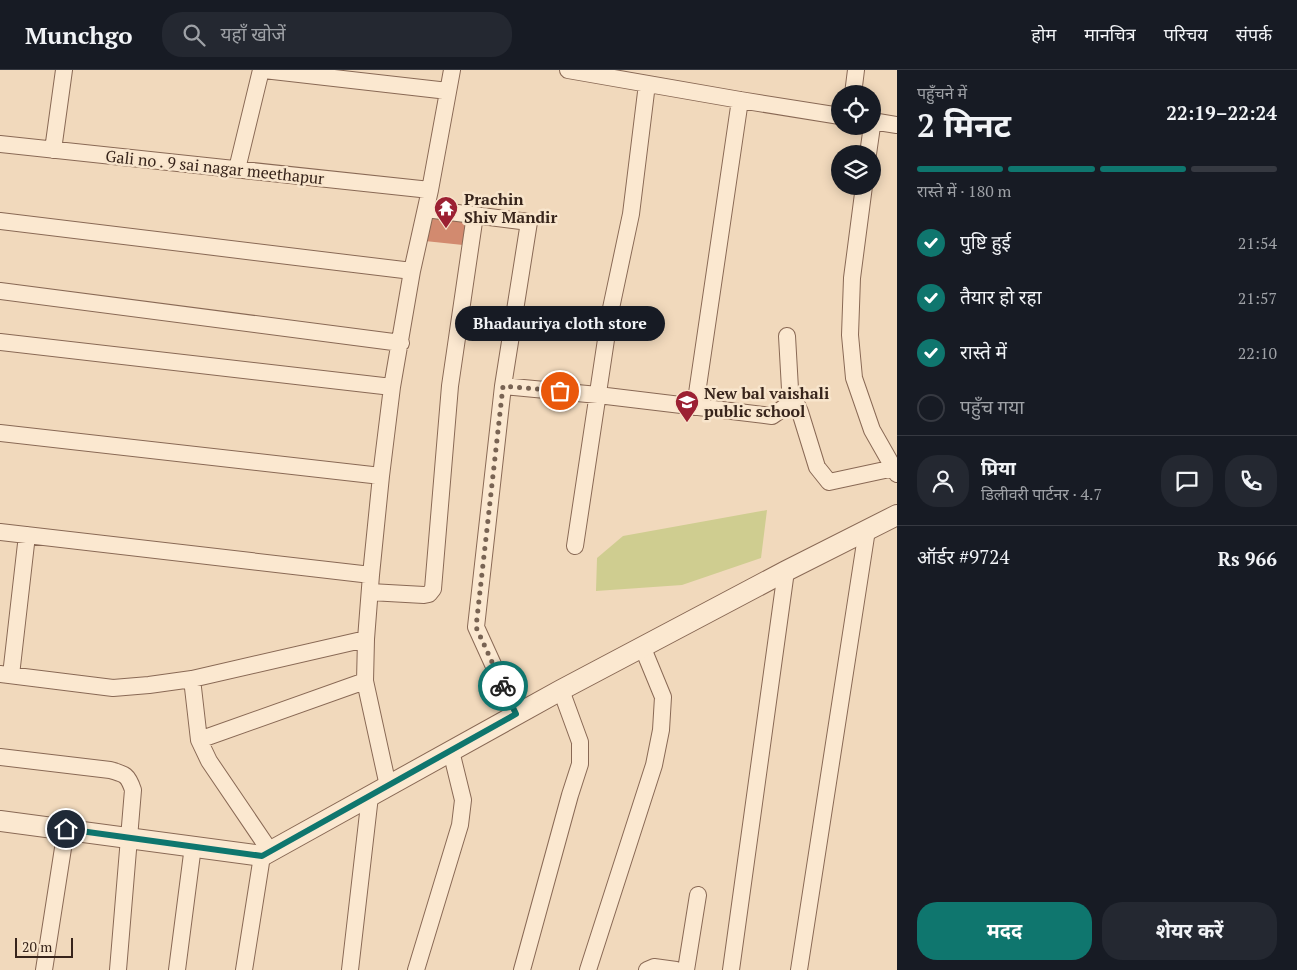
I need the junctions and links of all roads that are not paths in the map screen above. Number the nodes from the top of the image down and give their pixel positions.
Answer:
1 (64, 70) edge
2 (262, 70) edge
3 (452, 70) edge
4 (568, 70) edge
5 (856, 70) edge
6 (647, 84) junction
7 (854, 85) edge
8 (448, 91) junction
9 (740, 100) junction
10 (831, 115) edge
11 (881, 122) edge
12 (897, 125) edge
13 (0, 144) edge
14 (53, 150) junction
15 (237, 169) junction
16 (430, 190) junction
17 (863, 195) edge
18 (426, 209) junction
19 (475, 215) junction
20 (0, 221) edge
21 (412, 271) junction
22 (0, 291) edge
23 (787, 336) dead end
24 (0, 342) edge
25 (401, 343) junction
26 (503, 386) junction
27 (392, 387) junction
28 (598, 395) junction
29 (795, 400) junction
30 (696, 407) junction
31 (0, 433) edge
32 (895, 471) edge
33 (381, 476) junction
34 (897, 515) edge
35 (867, 530) junction
36 (0, 532) edge
37 (27, 536) junction
38 (575, 546) dead end
39 (786, 571) junction
40 (371, 575) junction
41 (370, 592) junction
42 (366, 639) junction
43 (642, 646) junction
44 (5, 675) edge
45 (192, 679) junction
46 (365, 681) junction
47 (561, 690) junction
48 (516, 714) junction
49 (199, 740) junction
50 (451, 751) junction
51 (0, 757) edge
52 (388, 786) junction
53 (370, 796) junction
54 (0, 820) edge
55 (66, 829) junction
56 (130, 838) junction
57 (193, 846) junction
58 (266, 853) junction
59 (698, 896) dead end
60 (44, 970) edge
61 (118, 970) edge
62 (177, 970) edge
63 (244, 970) edge
64 (350, 970) edge
65 (416, 970) edge
66 (522, 970) edge
67 (588, 970) edge
68 (647, 970) edge
69 (676, 970) edge
70 (686, 970) edge
71 (731, 970) edge
72 (799, 970) edge

1 - 14 street
2 - 8 street
2 - 15 street
3 - 8 street
4 - 6 street
5 - 7 street
6 - 9 street
6 - 28 street
8 - 16 street
9 - 10 street
9 - 30 street
11 - 12 street
13 - 14 street, Gali no . 9 sai nagar meethapur
14 - 15 street, Gali no . 9 sai nagar meethapur
15 - 16 street, Gali no . 9 sai nagar meethapur
16 - 18 street
17 - 32 street
18 - 19 street
18 - 21 street
19 - 26 street
19 - 41 street
20 - 21 street
21 - 25 street
22 - 25 street
23 - 29 street
24 - 27 street
25 - 27 street
26 - 28 street
26 - 48 street
27 - 33 street
28 - 30 street
28 - 38 street
29 - 30 street
29 - 32 street
31 - 33 street
33 - 40 street
34 - 35 street
35 - 39 street
35 - 72 street
36 - 37 street
37 - 40 street
37 - 44 street
39 - 43 street
39 - 71 street
40 - 41 street
41 - 42 street
42 - 45 street
42 - 46 street
43 - 47 street
43 - 67 street
44 - 45 street
45 - 49 street
46 - 49 street
46 - 52 street
47 - 48 street
47 - 66 street
48 - 50 street
49 - 58 street
50 - 52 street
50 - 65 street
51 - 56 street
52 - 53 street
53 - 58 street
53 - 64 street
54 - 55 street
55 - 56 street
55 - 60 street
56 - 57 street
56 - 61 street
57 - 58 street
57 - 62 street
58 - 63 street
59 - 70 street
68 - 69 street

